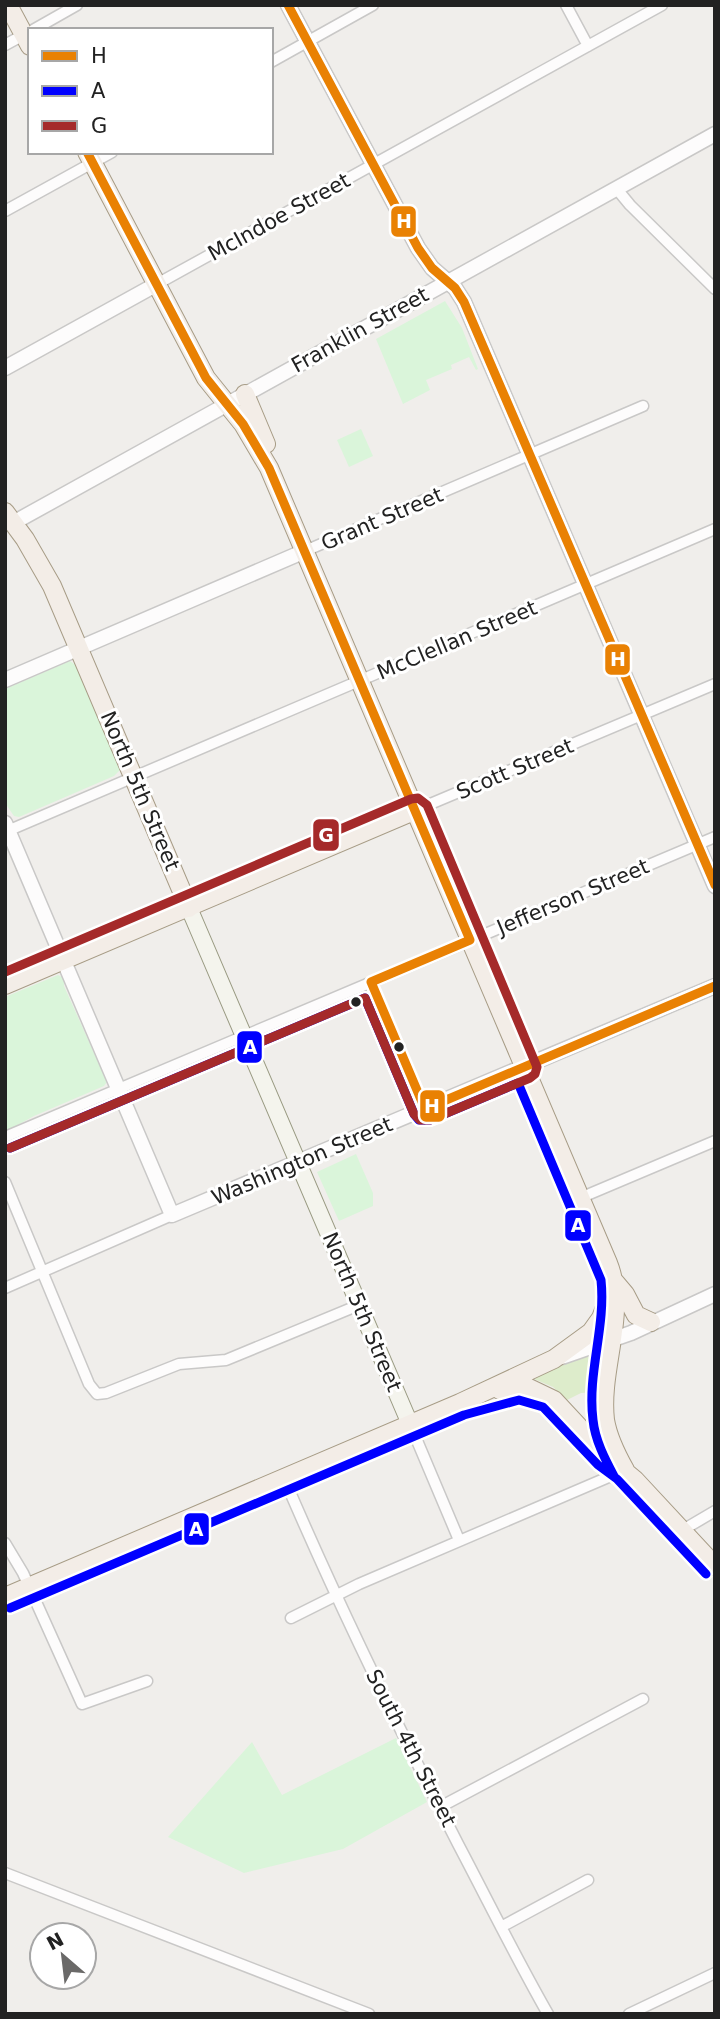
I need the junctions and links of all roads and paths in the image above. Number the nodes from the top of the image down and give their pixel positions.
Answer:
1 (8, 5) edge
2 (78, 5) edge
3 (288, 5) edge
4 (373, 5) edge
5 (566, 5) edge
6 (662, 5) edge
7 (42, 28) edge
8 (28, 35) edge
9 (28, 36) edge
10 (307, 42) junction
11 (5, 45) edge
12 (588, 46) junction
13 (273, 61) edge
14 (715, 134) edge
15 (90, 158) edge
16 (373, 165) junction
17 (616, 188) junction
18 (5, 211) edge
19 (448, 281) junction
20 (157, 284) junction
21 (715, 289) edge
22 (5, 368) edge
23 (245, 394) junction
24 (227, 405) junction
25 (643, 406) dead end
26 (531, 455) junction
27 (269, 468) junction
28 (8, 521) edge
29 (715, 529) edge
30 (305, 551) junction
31 (586, 586) junction
32 (79, 648) junction
33 (5, 680) edge
34 (360, 681) junction
35 (715, 684) edge
36 (642, 715) junction
37 (134, 777) junction
38 (416, 810) junction
39 (6, 829) edge
40 (715, 837) edge
41 (697, 845) junction
42 (715, 886) edge
43 (189, 908) junction
44 (470, 940) junction
45 (63, 961) junction
46 (5, 985) edge
47 (715, 986) edge
48 (244, 1036) junction
49 (525, 1067) junction
50 (118, 1089) junction
51 (5, 1138) edge
52 (715, 1141) edge
53 (299, 1163) junction
54 (5, 1182) edge
55 (580, 1198) junction
56 (172, 1215) junction
57 (44, 1272) junction
58 (614, 1281) junction
59 (5, 1289) edge
60 (715, 1294) edge
61 (359, 1305) junction
62 (651, 1322) junction
63 (611, 1340) junction
64 (554, 1359) junction
65 (460, 1403) junction
66 (410, 1424) junction
67 (625, 1470) junction
68 (284, 1478) junction
69 (715, 1511) edge
70 (681, 1531) junction
71 (459, 1540) junction
72 (5, 1543) edge
73 (715, 1566) edge
74 (29, 1587) junction
75 (335, 1595) junction
76 (5, 1597) edge
77 (291, 1618) dead end
78 (147, 1681) dead end
79 (643, 1699) dead end
80 (440, 1807) junction
81 (5, 1873) edge
82 (588, 1880) dead end
83 (501, 1927) junction
84 (715, 1973) edge
85 (369, 2014) edge
86 (548, 2014) edge
87 (629, 2014) edge

1 - 8 main road
2 - 7 street
3 - 10 street
4 - 10 street
5 - 12 street
6 - 12 street, McIndoe Street
9 - 11 street
10 - 13 street
10 - 16 street
12 - 16 street, McIndoe Street
14 - 17 street, Franklin Street
15 - 18 street
15 - 20 main road
16 - 19 street
16 - 20 street, McIndoe Street
17 - 19 street, Franklin Street
17 - 21 street
19 - 23 street, Franklin Street
19 - 26 street
20 - 22 street, McIndoe Street
20 - 24 main road
23 - 24 street, Franklin Street
23 - 27 main road
24 - 27 main road
24 - 28 street, Franklin Street
25 - 26 street, Grant Street
26 - 30 street, Grant Street
26 - 31 street
27 - 30 main road
28 - 32 main road, North 5th Street
29 - 31 street, McClellan Street
30 - 32 street, Grant Street
30 - 34 main road
31 - 34 street, McClellan Street
31 - 36 street
32 - 33 street, Grant Street
32 - 37 main road, North 5th Street
34 - 37 street, McClellan Street
34 - 38 main road
35 - 36 street, Scott Street
36 - 38 street, Scott Street
36 - 41 street
37 - 39 street, McClellan Street
37 - 43 main road, North 5th Street
38 - 43 main road, Scott Street
38 - 44 main road
39 - 45 street
40 - 41 street, Jefferson Street
41 - 42 street
41 - 44 street, Jefferson Street
43 - 45 main road, Scott Street
43 - 48 main road, North 5th Street
44 - 48 street, Jefferson Street
44 - 49 main road
45 - 46 main road, Scott Street
45 - 50 street
47 - 49 street, Washington Street
48 - 50 street, Jefferson Street
48 - 53 main road, North 5th Street
49 - 53 street, Washington Street
49 - 55 main road
50 - 51 street, Jefferson Street
50 - 56 street
52 - 55 street
53 - 56 street, Washington Street
53 - 61 main road, North 5th Street
54 - 57 street
55 - 58 main road
56 - 57 street, Washington Street
57 - 59 street, Washington Street
57 - 61 street
58 - 62 main road
58 - 63 main road
58 - 64 main road
60 - 62 street
61 - 66 main road, North 5th Street
62 - 63 street
63 - 64 street
63 - 67 main road
64 - 65 main road
65 - 66 main road
65 - 67 main road
66 - 68 main road
66 - 71 street
67 - 70 main road
67 - 71 street
68 - 74 main road
68 - 75 street, South 4th Street
69 - 70 street
70 - 73 main road
71 - 75 street
72 - 74 street
74 - 76 main road
74 - 78 street
75 - 77 street
75 - 80 street, South 4th Street
79 - 80 street
80 - 83 street, South 4th Street
81 - 85 street
82 - 83 street
83 - 86 street, South 4th Street
84 - 87 street

